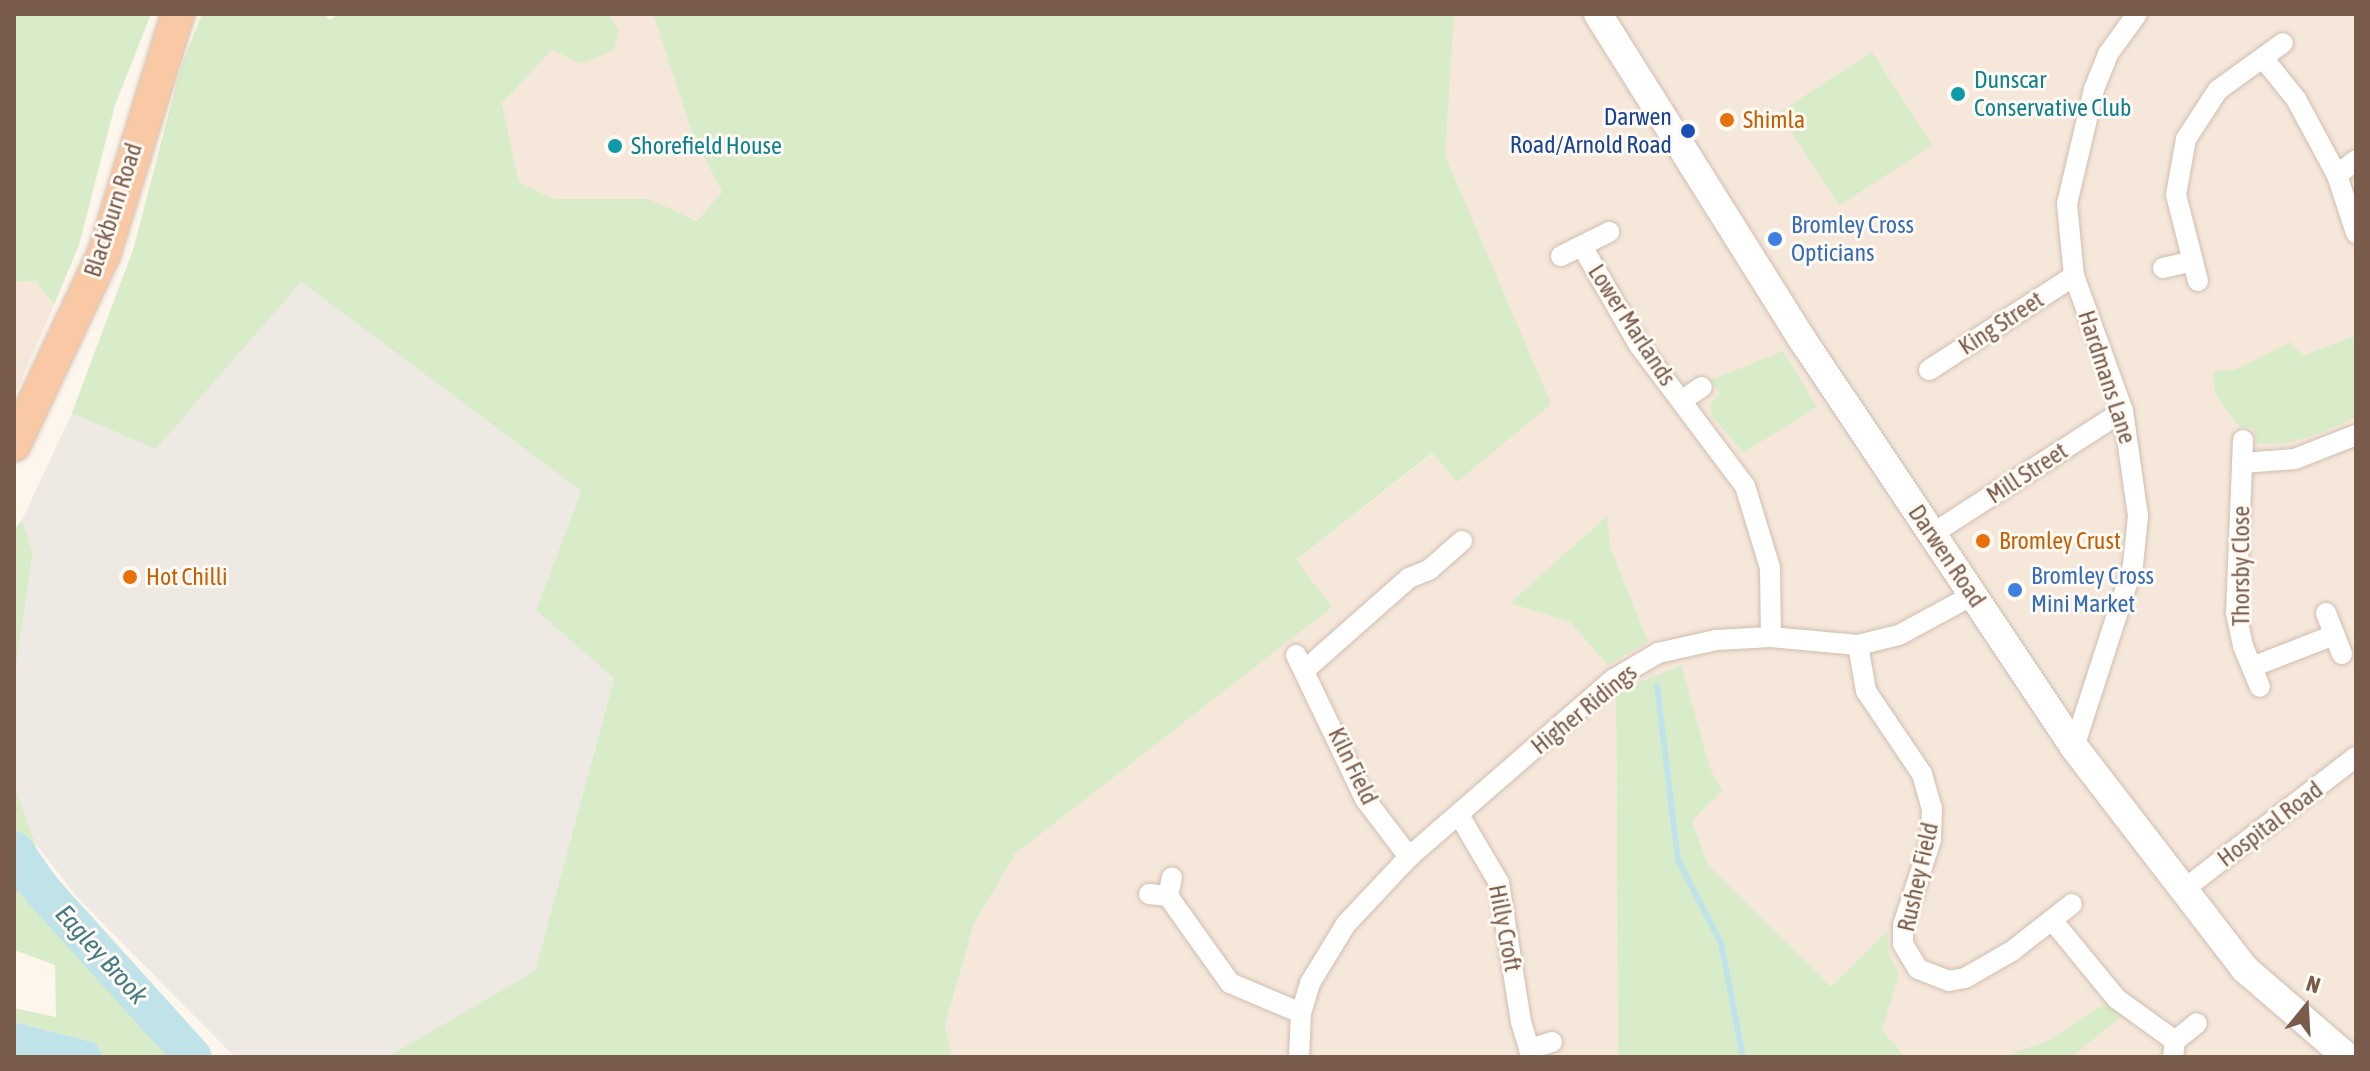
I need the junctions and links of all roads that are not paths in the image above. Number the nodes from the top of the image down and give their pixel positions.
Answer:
1 (178, 14) edge
2 (1598, 14) edge
3 (2137, 14) edge
4 (2283, 43) dead end
5 (2263, 58) junction
6 (2356, 160) edge
7 (2337, 175) junction
8 (1609, 232) dead end
9 (2356, 233) edge
10 (1583, 248) junction
11 (1561, 256) dead end
12 (2193, 261) junction
13 (2163, 268) dead end
14 (2074, 276) junction
15 (2198, 281) dead end
16 (1929, 370) dead end
17 (1702, 387) dead end
18 (1681, 401) junction
19 (2123, 411) junction
20 (2356, 435) edge
21 (2243, 440) dead end
22 (14, 445) edge
23 (2242, 463) junction
24 (1932, 534) junction
25 (1462, 541) dead end
26 (1429, 570) junction
27 (1449, 576) dead end
28 (1973, 595) junction
29 (2326, 613) dead end
30 (1771, 637) junction
31 (1858, 645) junction
32 (2252, 667) junction
33 (2260, 687) dead end
34 (2074, 747) junction
35 (2356, 757) edge
36 (1459, 815) junction
37 (1409, 857) junction
38 (1163, 889) dead end
39 (2183, 890) junction
40 (2072, 904) dead end
41 (2052, 920) junction
42 (1301, 1013) junction
43 (2197, 1023) dead end
44 (1552, 1042) dead end
45 (2174, 1049) edge
46 (1531, 1053) edge
47 (1299, 1057) edge
48 (2347, 1057) edge

1 - 22 highway, Blackburn Road
2 - 24 main road, Darwen Road
3 - 14 street, Hardmans Lane
4 - 5 street
5 - 7 street
5 - 12 street
6 - 7 street
7 - 9 street
8 - 10 street, Lower Marlands
10 - 11 street, Lower Marlands
10 - 18 street, Lower Marlands
12 - 13 street
12 - 15 street
14 - 16 street, King Street
14 - 19 street, Hardmans Lane
17 - 18 street, Lower Marlands
18 - 30 street, Lower Marlands
19 - 24 street, Mill Street
19 - 34 street, Hardmans Lane
20 - 23 street
21 - 23 street, Thorsby Close
23 - 32 street, Thorsby Close
24 - 28 main road, Darwen Road
25 - 26 street, Kiln Field
26 - 27 street
26 - 37 street, Kiln Field
28 - 31 street, Higher Ridings
28 - 34 main road, Darwen Road
29 - 32 street
30 - 31 street, Higher Ridings
30 - 36 street, Higher Ridings
31 - 41 street, Rushey Field
32 - 33 street, Thorsby Close
34 - 39 main road, Darwen Road
35 - 39 street, Hospital Road
36 - 37 street, Higher Ridings
36 - 46 street, Hilly Croft
37 - 42 street, Higher Ridings
38 - 42 street
39 - 48 main road, Darwen Road
40 - 41 street, Rushey Field
41 - 45 street
42 - 47 street, Higher Ridings
43 - 45 street
44 - 46 street, Hilly Croft

